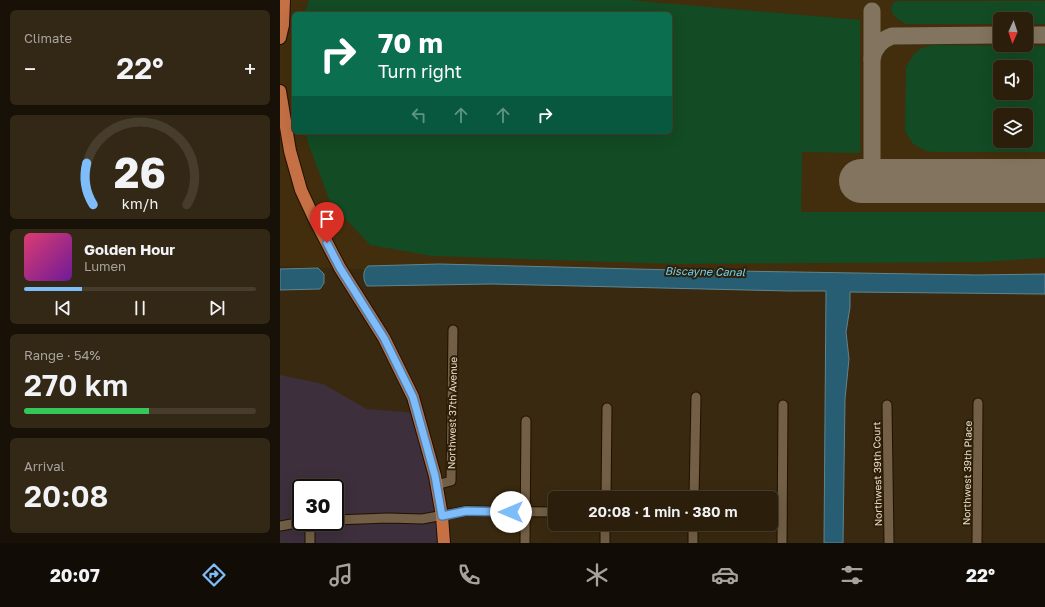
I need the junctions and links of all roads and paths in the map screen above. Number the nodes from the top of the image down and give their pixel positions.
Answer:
1 (284, 0) edge
2 (280, 38) edge
3 (280, 91) edge
4 (453, 330) dead end
5 (696, 397) dead end
6 (978, 403) dead end
7 (783, 405) dead end
8 (888, 405) dead end
9 (607, 408) dead end
10 (526, 422) dead end
11 (436, 485) junction
12 (606, 491) edge
13 (694, 491) edge
14 (526, 512) junction
15 (548, 512) edge
16 (778, 515) edge
17 (782, 515) junction
18 (442, 516) junction
19 (344, 520) edge
20 (292, 524) edge
21 (280, 526) edge
22 (310, 531) edge
23 (605, 531) edge
24 (693, 531) edge
25 (310, 543) edge
26 (444, 543) edge
27 (525, 543) edge
28 (605, 543) edge
29 (693, 543) edge
30 (782, 543) edge
31 (889, 543) edge
32 (977, 543) edge

1 - 2 main road
3 - 11 main road
4 - 11 street, Northwest 37th Avenue
5 - 13 street
6 - 32 street, Northwest 39th Place
7 - 17 street
8 - 31 street, Northwest 39th Court
9 - 12 street
10 - 14 street
11 - 18 main road
14 - 15 street
14 - 18 street
14 - 27 street
16 - 17 street
17 - 30 street
18 - 19 street
18 - 26 main road
20 - 21 street
22 - 25 street
23 - 28 street
24 - 29 street

